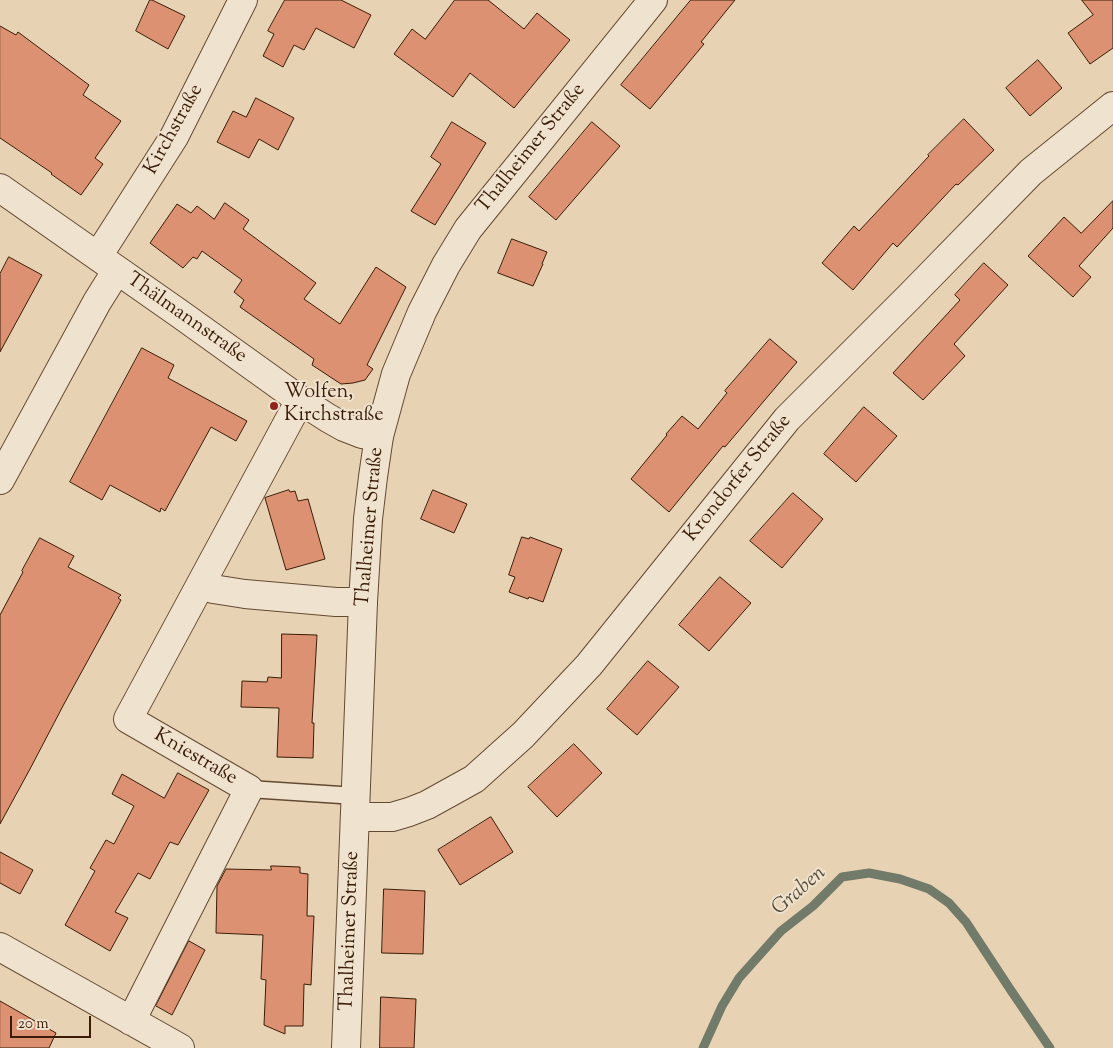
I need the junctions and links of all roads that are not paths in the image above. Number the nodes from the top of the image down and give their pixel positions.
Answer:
1 (243, 0) edge
2 (653, 0) edge
3 (1113, 106) edge
4 (0, 188) edge
5 (108, 263) junction
6 (300, 400) junction
7 (379, 436) junction
8 (7, 451) edge
9 (0, 480) edge
10 (202, 583) junction
11 (363, 602) junction
12 (249, 789) junction
13 (356, 806) junction
14 (0, 947) edge
15 (131, 1021) junction
16 (180, 1048) edge
17 (346, 1048) edge

1 - 5 street, Kirchstraße
2 - 7 street, Thalheimer Straße
3 - 13 street, Krondorfer Straße
4 - 5 street, Thälmannstraße
5 - 6 street, Thälmannstraße
5 - 8 street, Kirchstraße
6 - 7 street, Thälmannstraße
6 - 10 street, Kniestraße
7 - 11 street, Thalheimer Straße
8 - 9 street, Kirchstraße
10 - 11 street
10 - 12 street, Kniestraße
11 - 13 street, Thalheimer Straße
12 - 13 lane
12 - 15 street, Kniestraße
13 - 17 street, Thalheimer Straße
14 - 15 street
15 - 16 street

